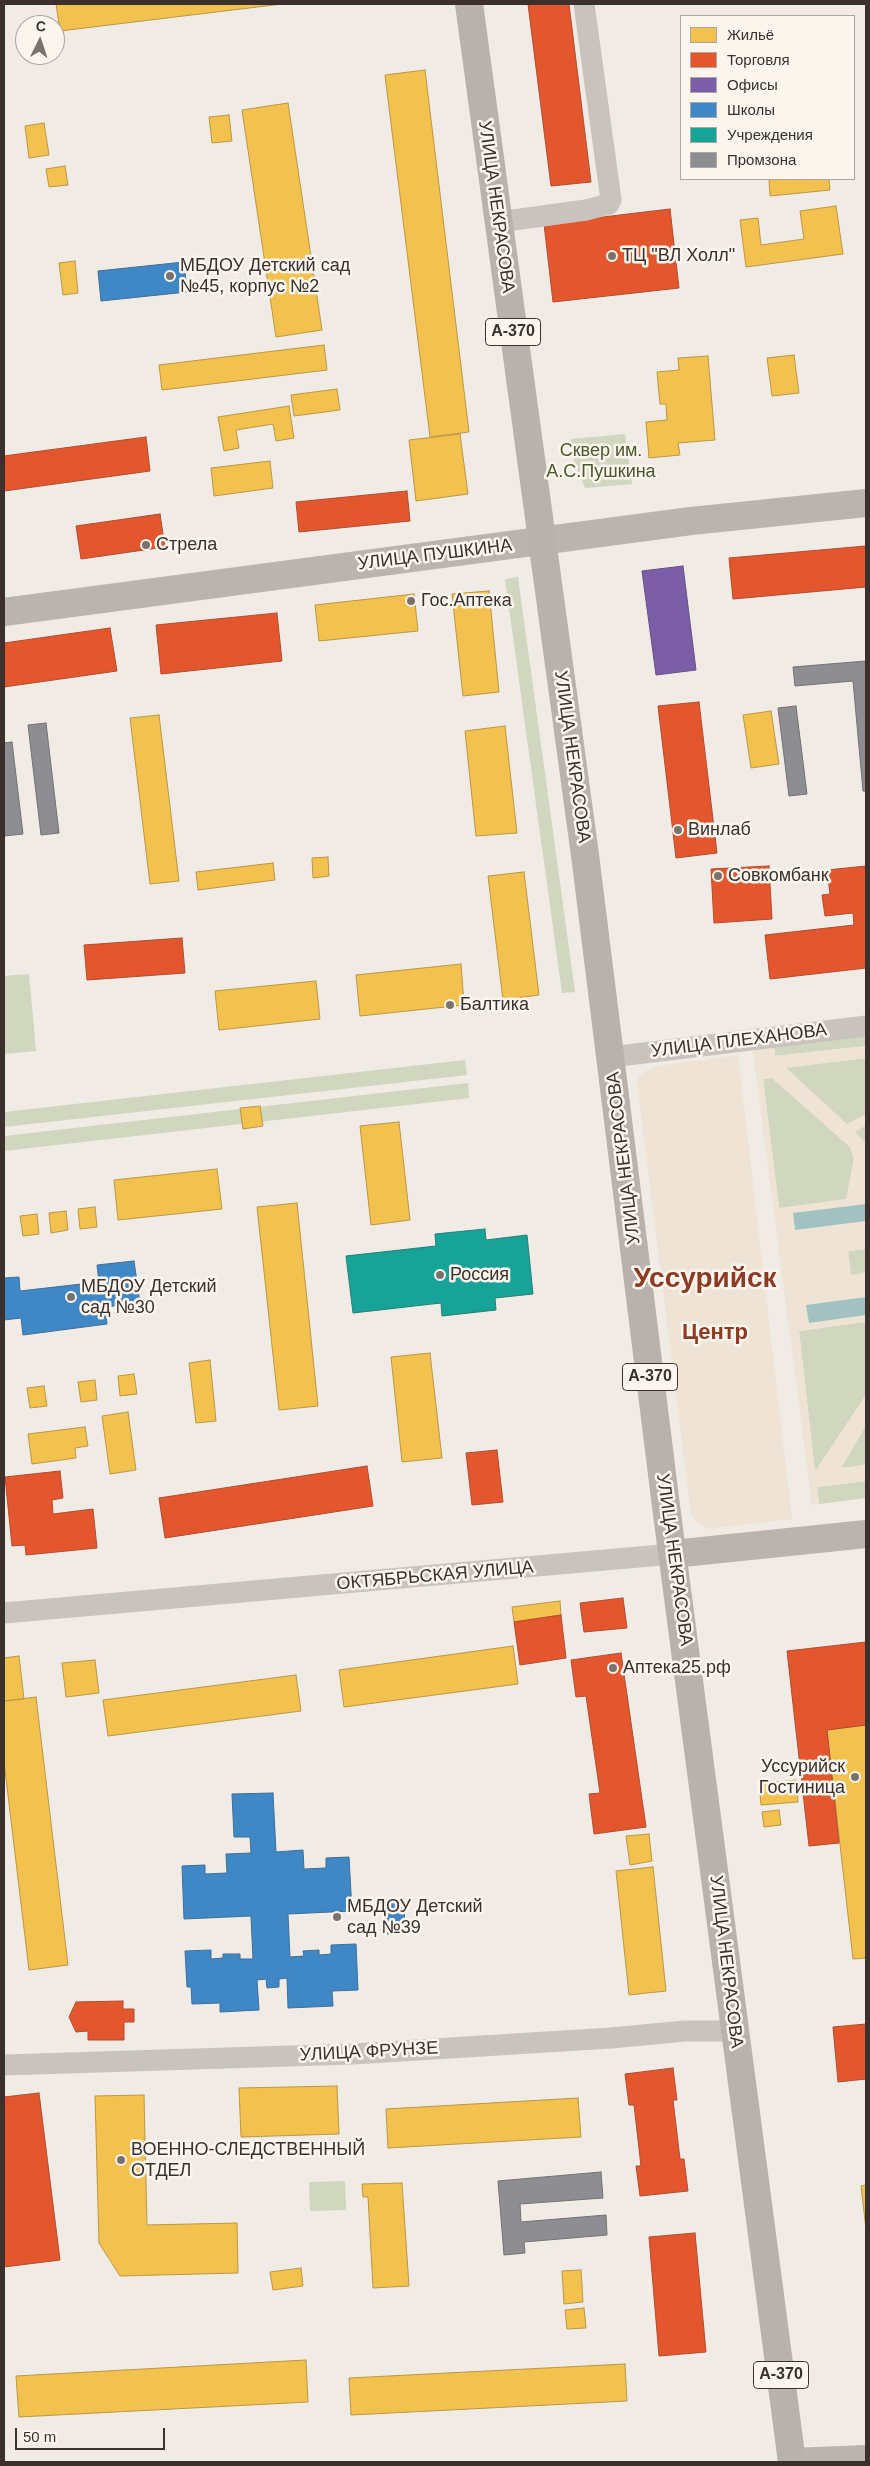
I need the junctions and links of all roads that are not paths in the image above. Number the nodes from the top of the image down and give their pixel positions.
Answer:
1 (469, 4) edge
2 (584, 4) edge
3 (499, 222) junction
4 (866, 503) edge
5 (542, 541) junction
6 (4, 612) edge
7 (866, 1026) edge
8 (611, 1057) junction
9 (866, 1534) edge
10 (673, 1554) junction
11 (4, 1613) edge
12 (734, 2030) junction
13 (4, 2065) edge
14 (866, 2458) edge
15 (788, 2462) edge
16 (792, 2462) edge

1 - 3 main road, УЛИЦА НЕКРАСОВА / А-370
2 - 3 street
3 - 5 main road, УЛИЦА НЕКРАСОВА / А-370
4 - 5 main road, УЛИЦА ПУШКИНА
5 - 6 main road, УЛИЦА ПУШКИНА
5 - 8 main road, УЛИЦА НЕКРАСОВА / А-370
7 - 8 street, УЛИЦА ПЛЕХАНОВА
8 - 10 main road, УЛИЦА НЕКРАСОВА / А-370
9 - 10 main road, ОКТЯБРЬСКАЯ УЛИЦА
10 - 11 street, ОКТЯБРЬСКАЯ УЛИЦА
10 - 12 main road, УЛИЦА НЕКРАСОВА / А-370
12 - 13 street, УЛИЦА ФРУНЗЕ
12 - 16 main road, УЛИЦА НЕКРАСОВА / А-370
14 - 16 main road
15 - 16 street

